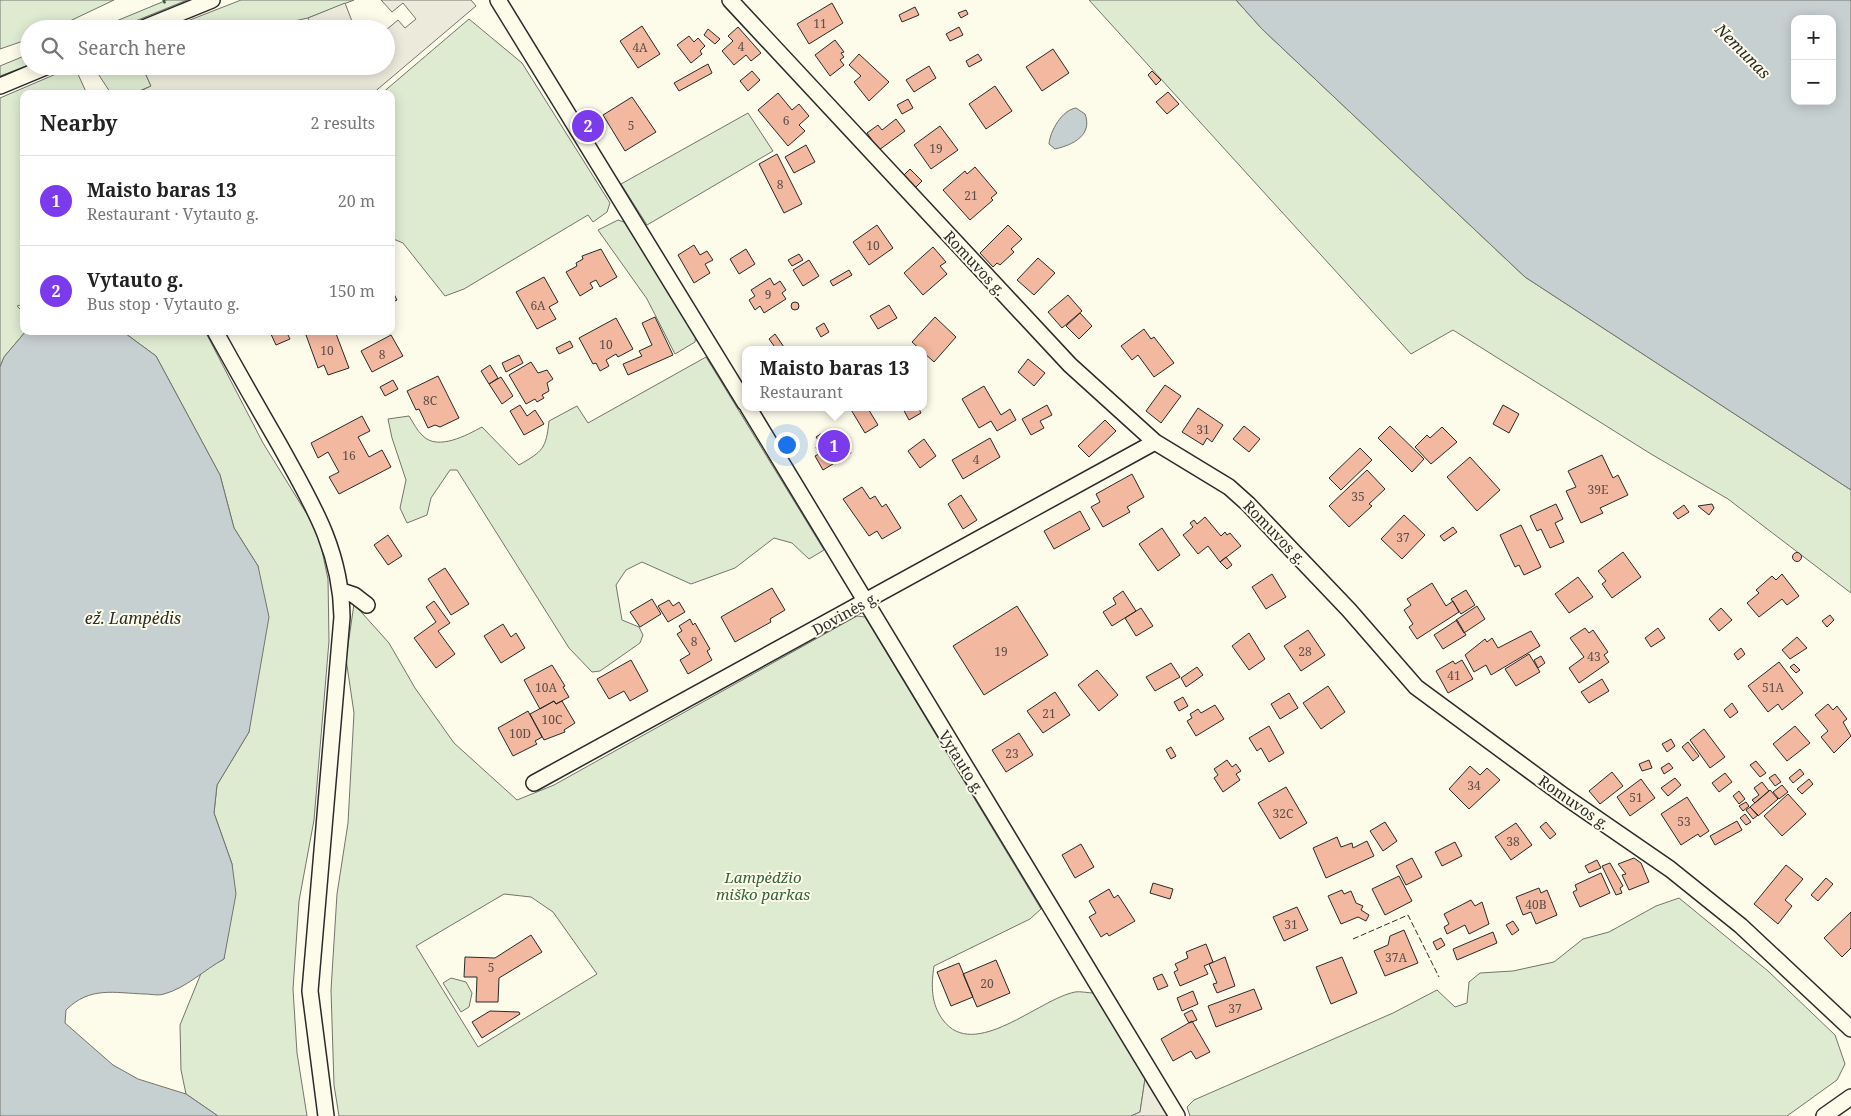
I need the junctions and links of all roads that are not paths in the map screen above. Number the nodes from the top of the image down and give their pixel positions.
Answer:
1 (212, 0) edge
2 (498, 0) edge
3 (730, 0) edge
4 (163, 20) edge
5 (26, 75) edge
6 (0, 86) edge
7 (217, 335) edge
8 (742, 398) edge
9 (750, 411) edge
10 (1155, 442) junction
11 (342, 591) junction
12 (864, 603) junction
13 (367, 605) dead end
14 (534, 783) dead end
15 (1851, 1029) edge
16 (1851, 1097) edge
17 (326, 1116) edge
18 (1177, 1116) edge
19 (1824, 1116) edge

1 - 4 street
2 - 8 street
3 - 10 street, Romuvos g.
5 - 6 street
7 - 11 street
9 - 12 street, Vytauto g.
10 - 12 street, Dovinės g.
10 - 15 street, Romuvos g.
11 - 13 street
11 - 17 street
12 - 14 street, Dovinės g.
12 - 18 street, Vytauto g.
16 - 19 street

